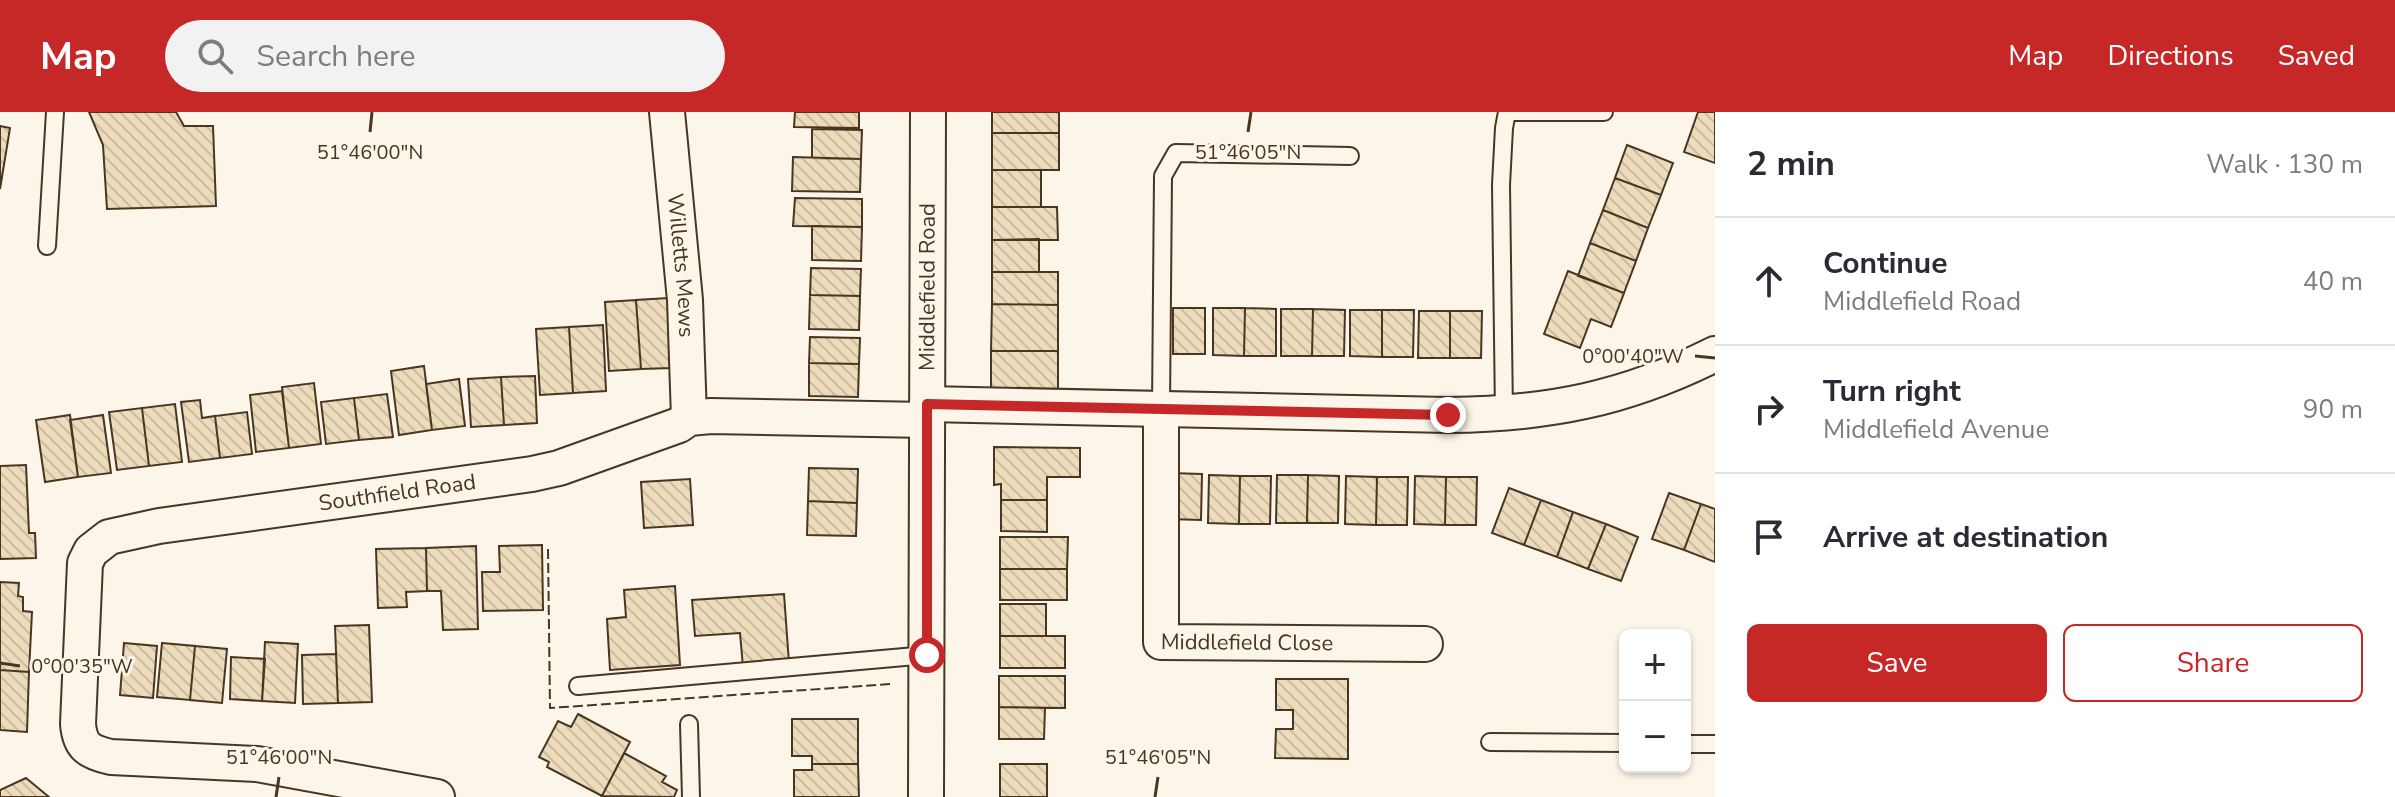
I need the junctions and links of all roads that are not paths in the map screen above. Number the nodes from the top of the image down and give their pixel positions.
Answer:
1 (55, 112) edge
2 (667, 112) edge
3 (928, 112) edge
4 (1507, 112) edge
5 (1604, 112) edge
6 (1350, 156) dead end
7 (47, 246) dead end
8 (1715, 354) edge
9 (1161, 408) junction
10 (927, 412) junction
11 (1504, 413) junction
12 (689, 418) junction
13 (1425, 644) dead end
14 (927, 655) junction
15 (578, 686) dead end
16 (689, 724) dead end
17 (1490, 742) dead end
18 (1619, 743) edge
19 (1691, 744) edge
20 (1715, 744) edge
21 (437, 797) edge
22 (691, 797) edge
23 (926, 797) edge

1 - 7 lane
2 - 12 street, Willetts Mews
3 - 10 street, Middlefield Road
4 - 5 lane
4 - 11 lane
6 - 9 lane
8 - 11 street, Southfield Road
9 - 10 street, Southfield Road
9 - 11 street, Southfield Road
9 - 13 street, Middlefield Close
10 - 12 street, Southfield Road
10 - 14 street, Middlefield Road
12 - 21 street, Southfield Road
14 - 15 lane
14 - 23 street, Middlefield Road
16 - 22 lane
17 - 18 lane
19 - 20 lane

